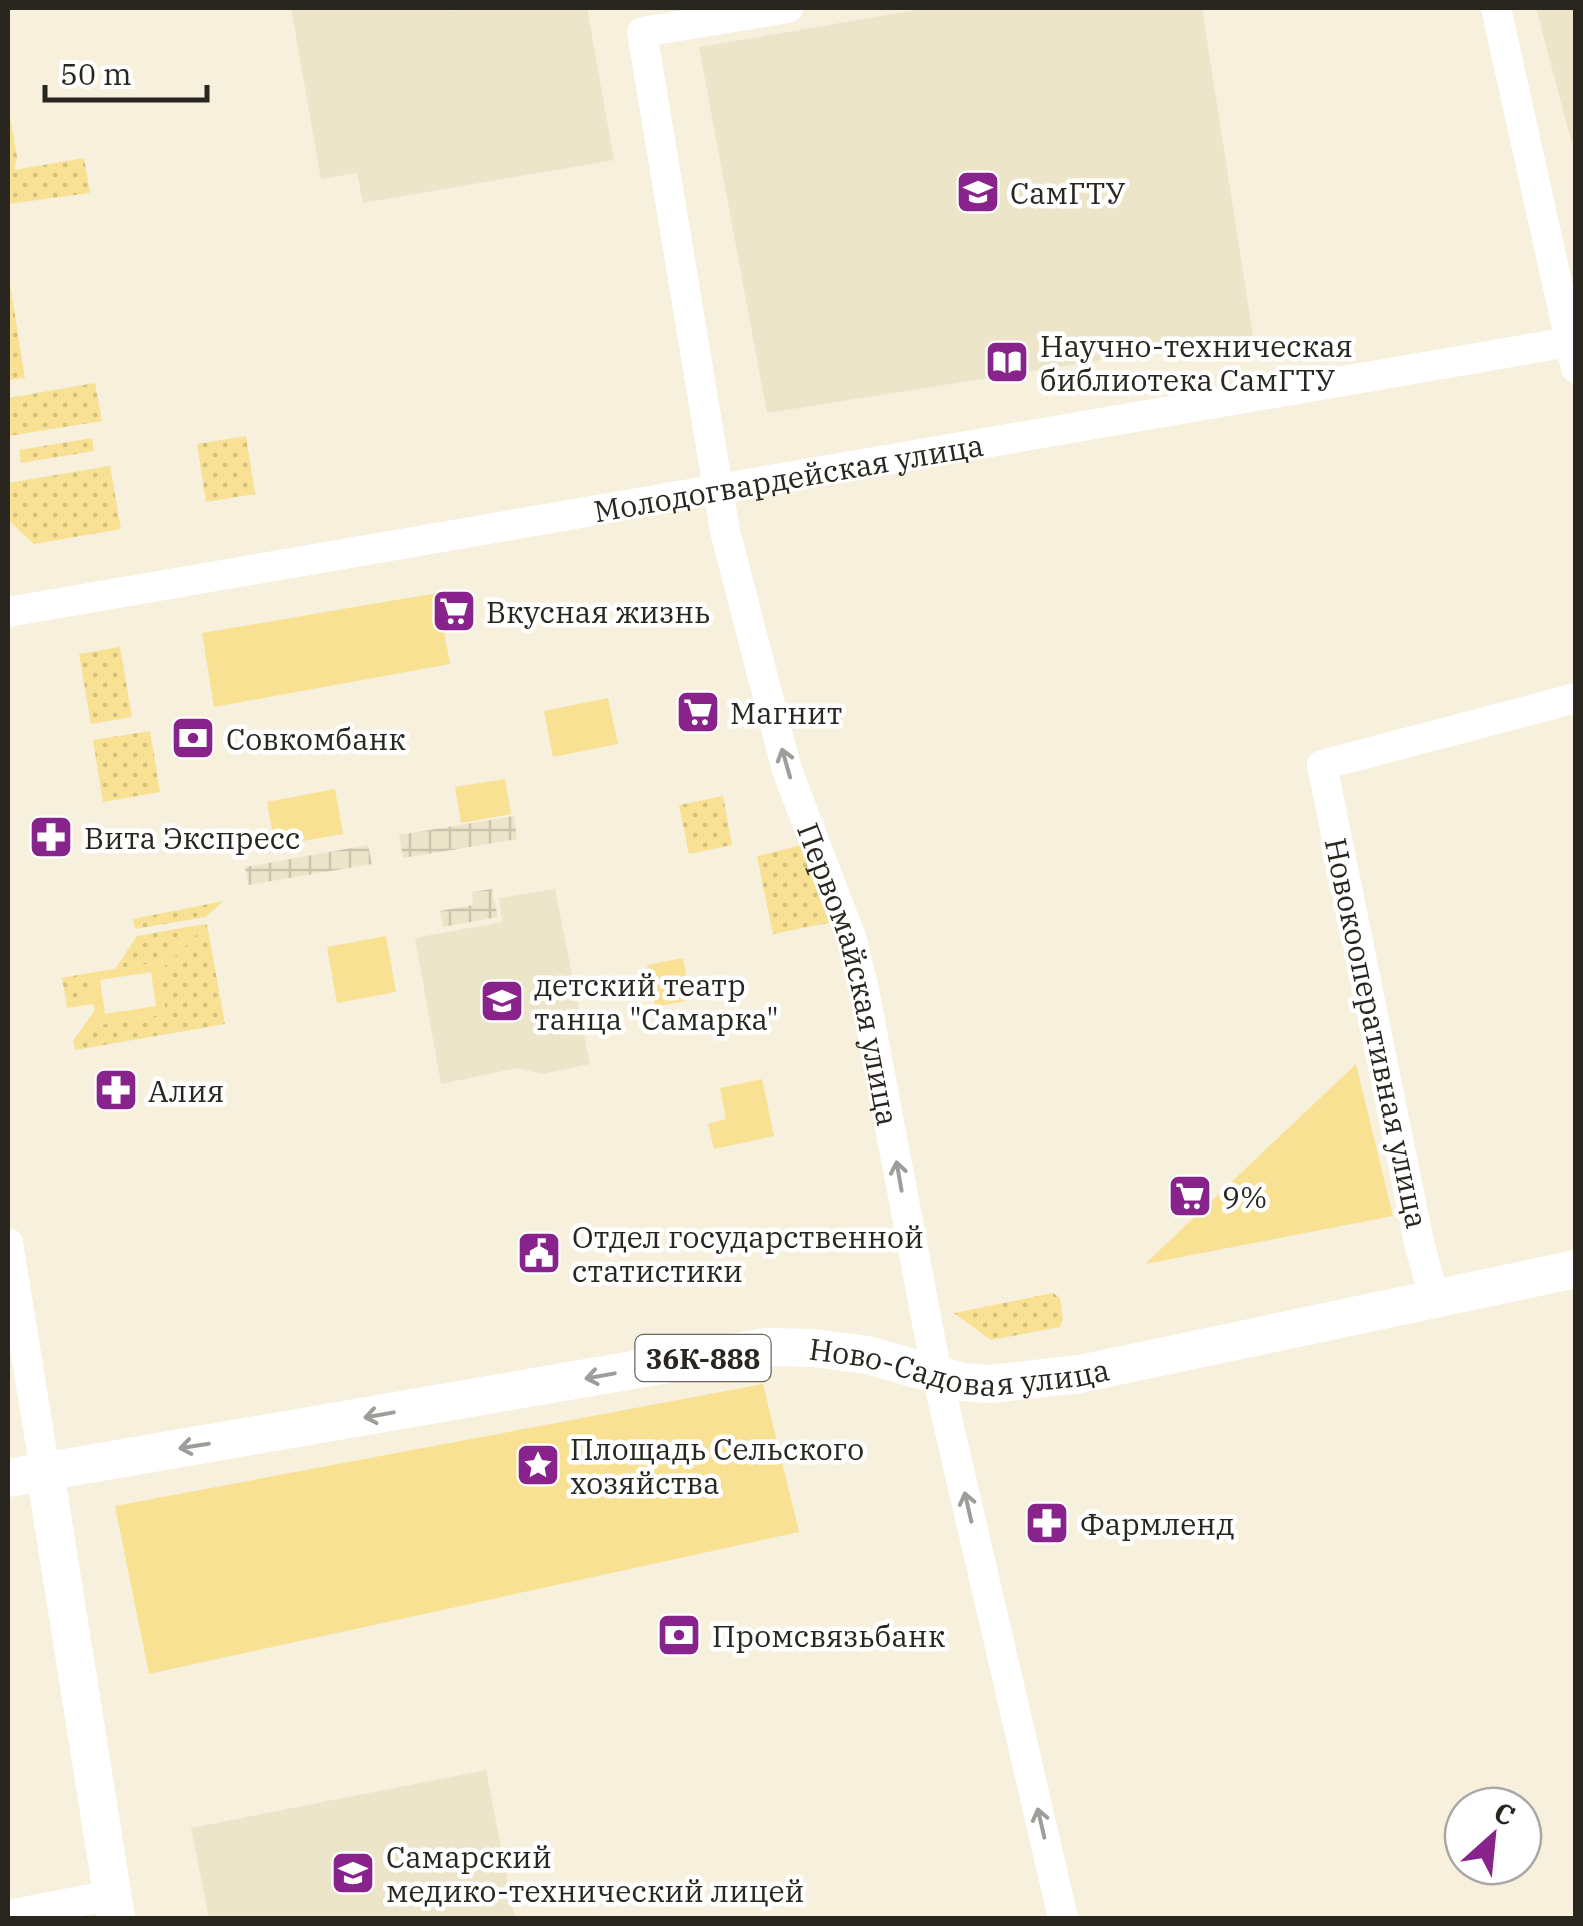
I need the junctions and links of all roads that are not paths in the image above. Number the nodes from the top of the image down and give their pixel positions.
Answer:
1 (788, 8) edge
2 (1496, 8) edge
3 (1572, 355) edge
4 (717, 489) junction
5 (8, 612) edge
6 (1576, 698) edge
7 (8, 1243) edge
8 (1576, 1269) edge
9 (1435, 1300) junction
10 (937, 1375) junction
11 (45, 1471) junction
12 (8, 1478) edge
13 (114, 1906) edge
14 (8, 1915) edge
15 (1063, 1918) edge

1 - 4 street, Первомайская улица
2 - 3 street
3 - 4 street, Молодогвардейская улица
4 - 5 street, Молодогвардейская улица
10 -> 4 street, Первомайская улица
6 - 9 street, Новокооперативная улица
7 - 11 street
8 - 9 main road, Ново-Садовая улица / 36К-888
9 - 10 main road, Ново-Садовая улица / 36К-888
10 -> 11 main road, Ново-Садовая улица / 36К-888
15 -> 10 street, Первомайская улица
11 - 12 main road, Ново-Садовая улица
11 - 13 main road
13 - 14 street

